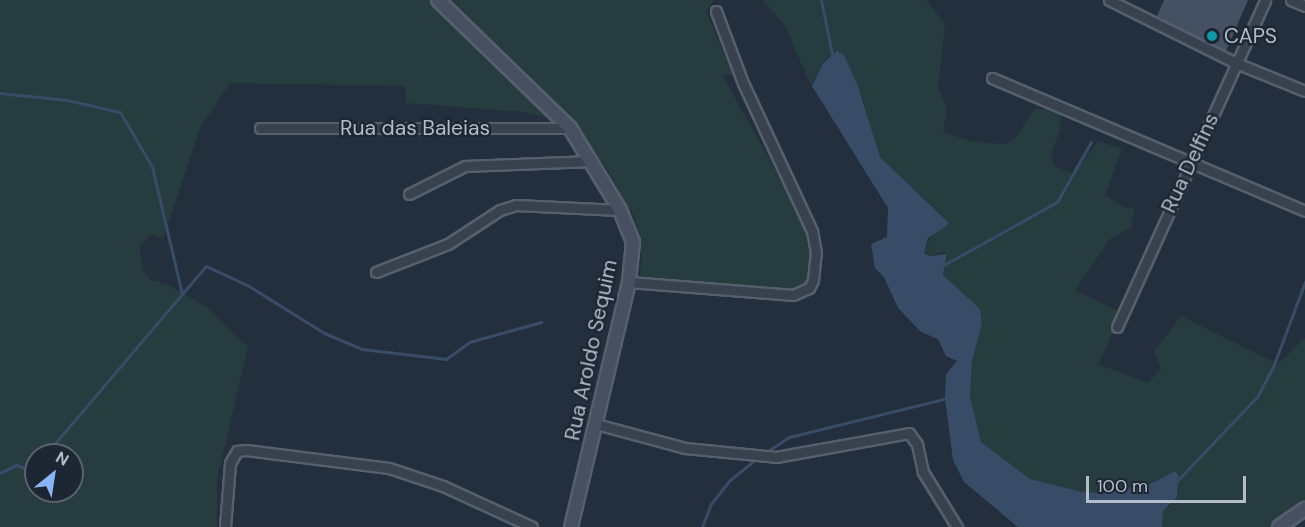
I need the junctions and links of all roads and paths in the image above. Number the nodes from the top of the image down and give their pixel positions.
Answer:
1 (438, 0) edge
2 (1109, 0) edge
3 (1265, 0) edge
4 (1291, 0) edge
5 (1305, 6) edge
6 (716, 11) dead end
7 (1236, 63) junction
8 (992, 78) dead end
9 (1305, 91) edge
10 (261, 128) dead end
11 (570, 128) junction
12 (1190, 160) junction
13 (592, 161) junction
14 (409, 194) dead end
15 (620, 210) junction
16 (1305, 212) edge
17 (376, 272) dead end
18 (629, 282) junction
19 (1117, 327) dead end
20 (596, 424) junction
21 (1305, 509) edge
22 (225, 527) edge
23 (532, 527) edge
24 (571, 527) edge
25 (957, 527) edge
26 (1279, 527) edge

1 - 11 street, Rua Aroldo Sequim
2 - 7 street
3 - 7 street, Rua Delfins
4 - 5 street
6 - 18 street
7 - 9 street
7 - 12 street, Rua Delfins
8 - 12 street
10 - 11 street, Rua das Baleias
11 - 13 street, Rua Aroldo Sequim
12 - 16 street
12 - 19 street, Rua Delfins
13 - 14 street
13 - 15 street, Rua Aroldo Sequim
15 - 17 street
15 - 18 street, Rua Aroldo Sequim
18 - 20 street, Rua Aroldo Sequim
20 - 24 street, Rua Aroldo Sequim
20 - 25 street
21 - 26 street
22 - 23 street

